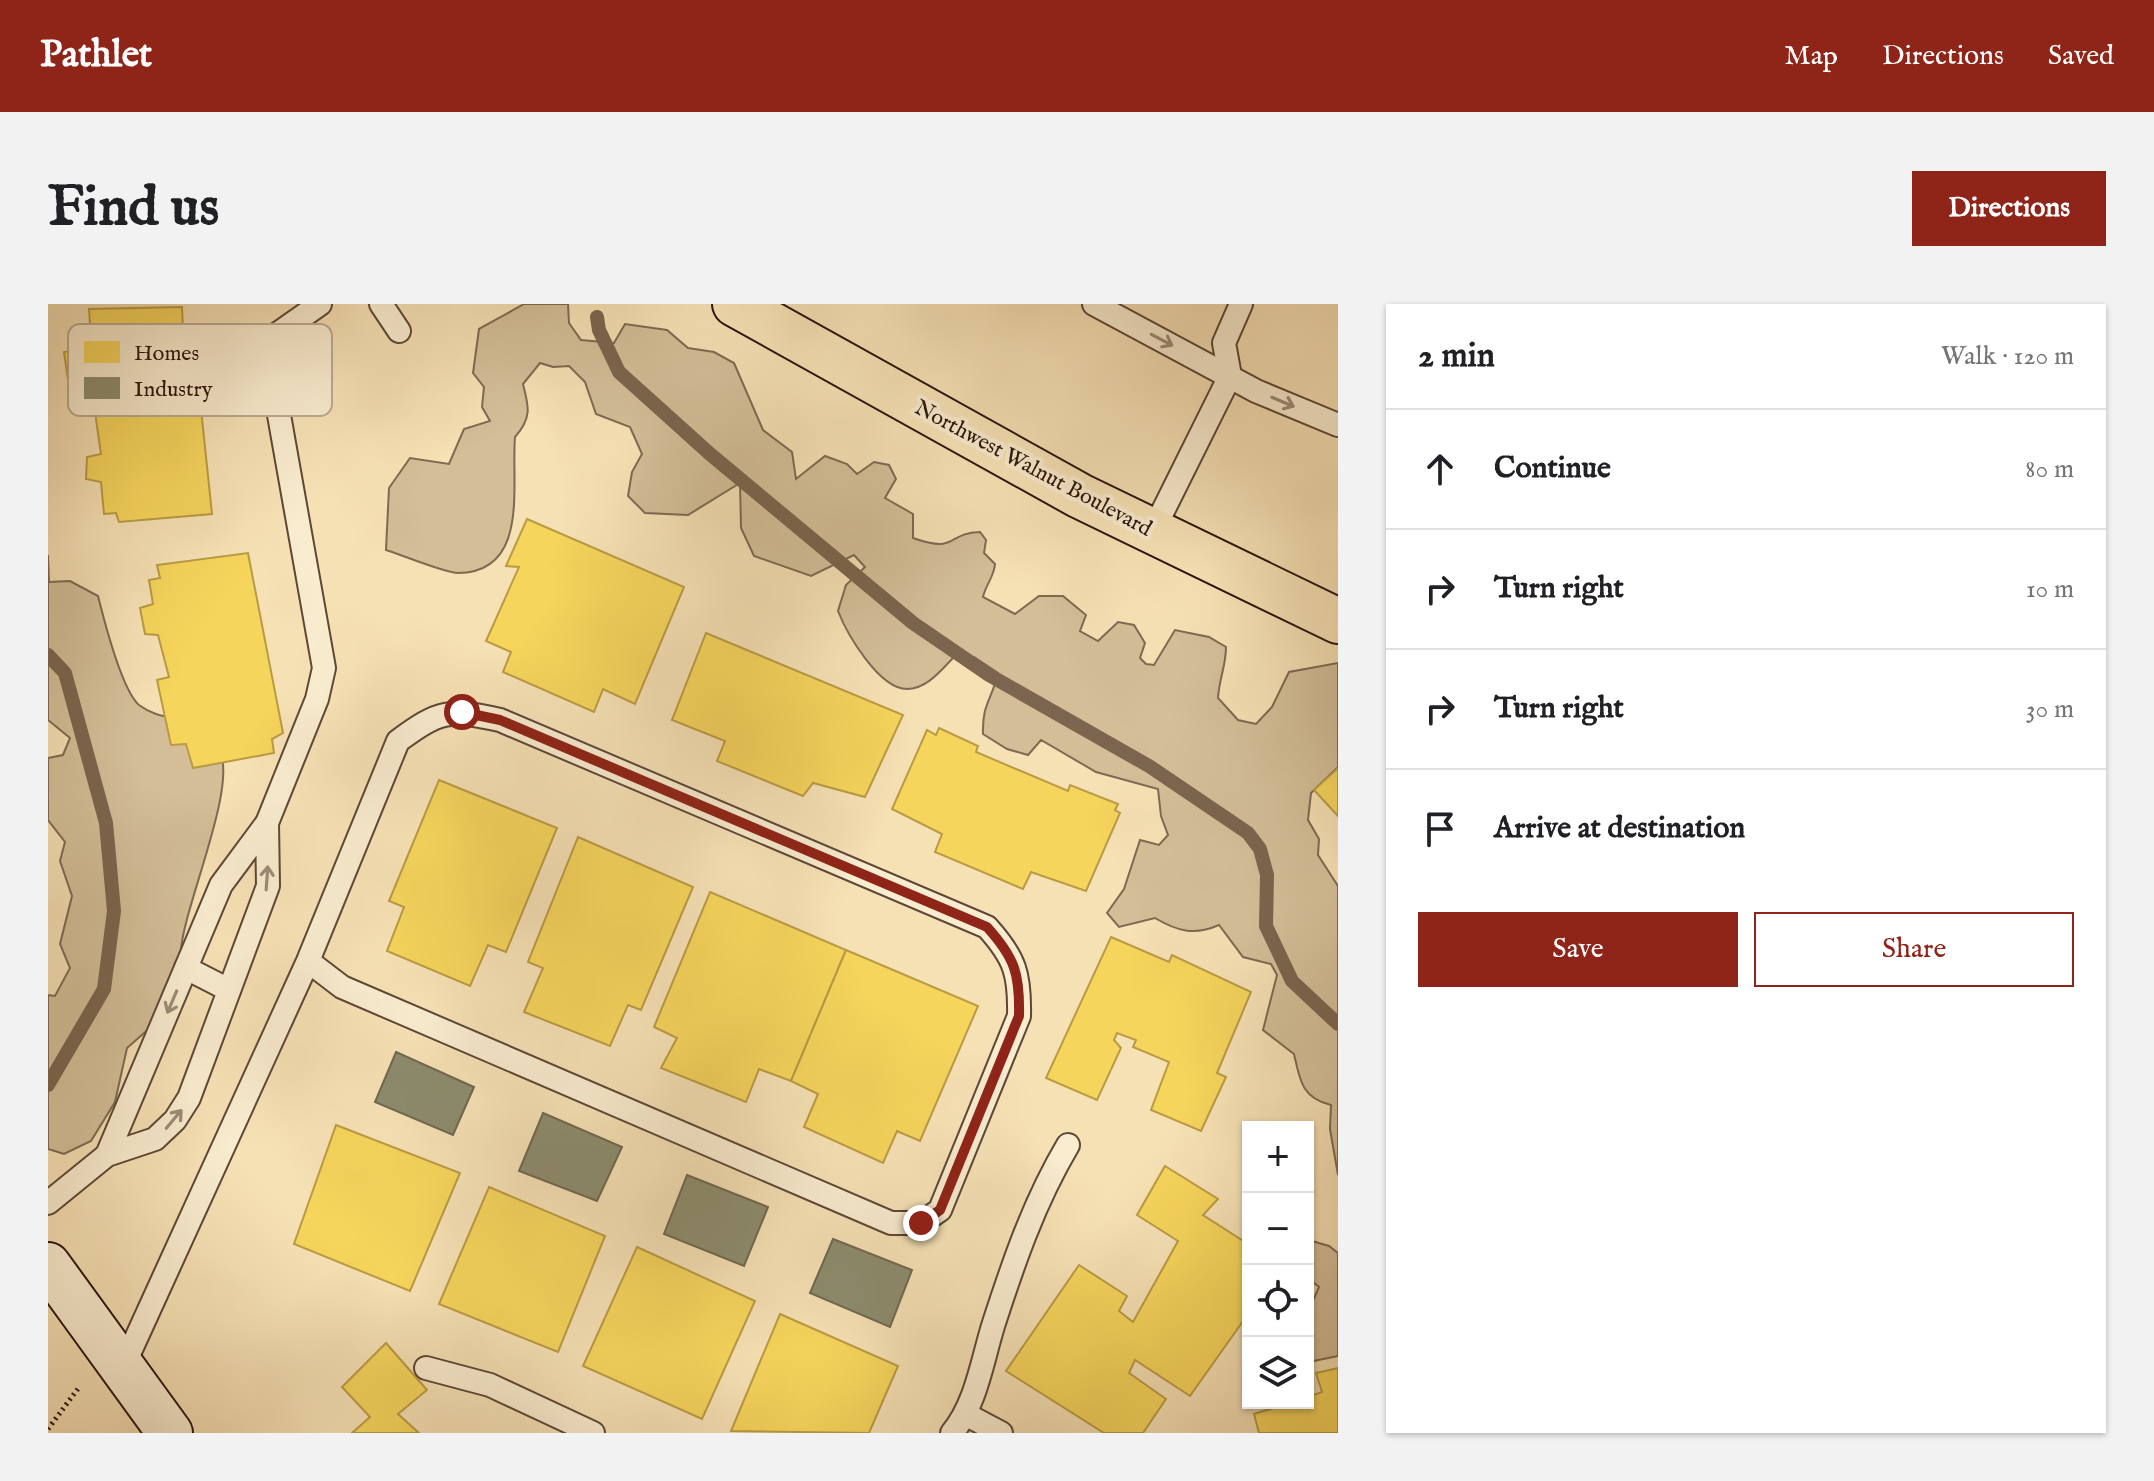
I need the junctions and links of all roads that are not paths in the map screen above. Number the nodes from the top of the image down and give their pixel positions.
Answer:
1 (320, 304) edge
2 (381, 304) edge
3 (735, 304) edge
4 (1094, 304) edge
5 (1241, 304) edge
6 (292, 324) edge
7 (399, 331) dead end
8 (1230, 376) junction
9 (279, 416) edge
10 (1338, 425) edge
11 (1153, 531) junction
12 (1338, 621) edge
13 (267, 823) junction
14 (308, 961) junction
15 (186, 968) junction
16 (229, 990) junction
17 (1068, 1145) dead end
18 (107, 1155) junction
19 (48, 1203) edge
20 (48, 1265) edge
21 (123, 1367) junction
22 (426, 1368) dead end
23 (967, 1415) junction
24 (170, 1433) edge
25 (593, 1433) edge
26 (952, 1433) edge
27 (1001, 1433) edge

1 - 6 lane
2 - 7 lane
3 - 11 main road, Northwest Walnut Boulevard
4 -> 8 lane
5 - 8 lane
8 -> 10 lane
8 - 11 lane
9 - 13 lane
11 - 12 main road, Northwest Walnut Boulevard
13 - 15 lane
16 -> 13 lane
14 - 14 lane
14 - 21 lane
15 - 16 lane
15 -> 18 lane
18 -> 16 lane
17 - 23 lane
18 - 19 lane
20 - 21 street
21 - 24 street
22 - 25 lane
23 - 26 lane
23 - 27 lane

